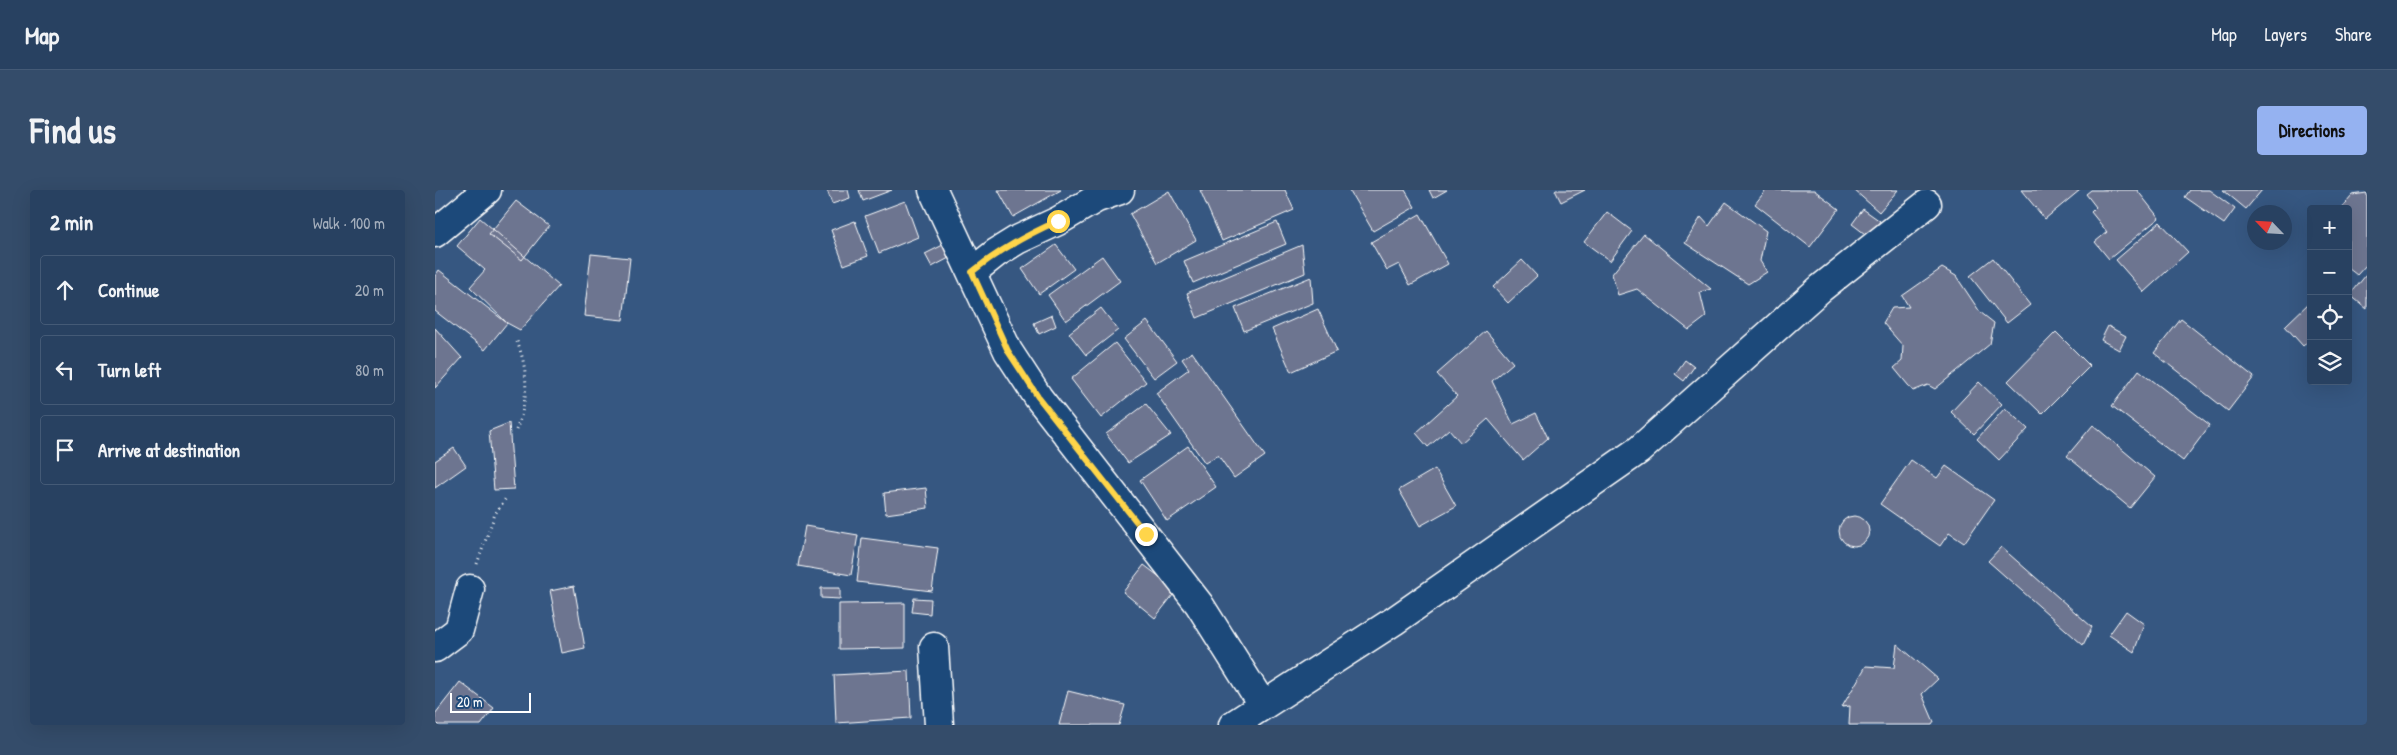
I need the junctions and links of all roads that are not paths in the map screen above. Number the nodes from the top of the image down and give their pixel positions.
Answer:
1 (487, 190) edge
2 (933, 190) edge
3 (1120, 190) edge
4 (1927, 204) dead end
5 (435, 233) edge
6 (972, 272) junction
7 (470, 589) road end
8 (435, 648) edge
9 (934, 648) dead end
10 (1262, 704) junction
11 (939, 725) edge
12 (1233, 725) edge

1 - 5 street
2 - 6 street
3 - 6 street
4 - 10 street
6 - 10 street
7 - 8 street
9 - 11 street
10 - 12 street

